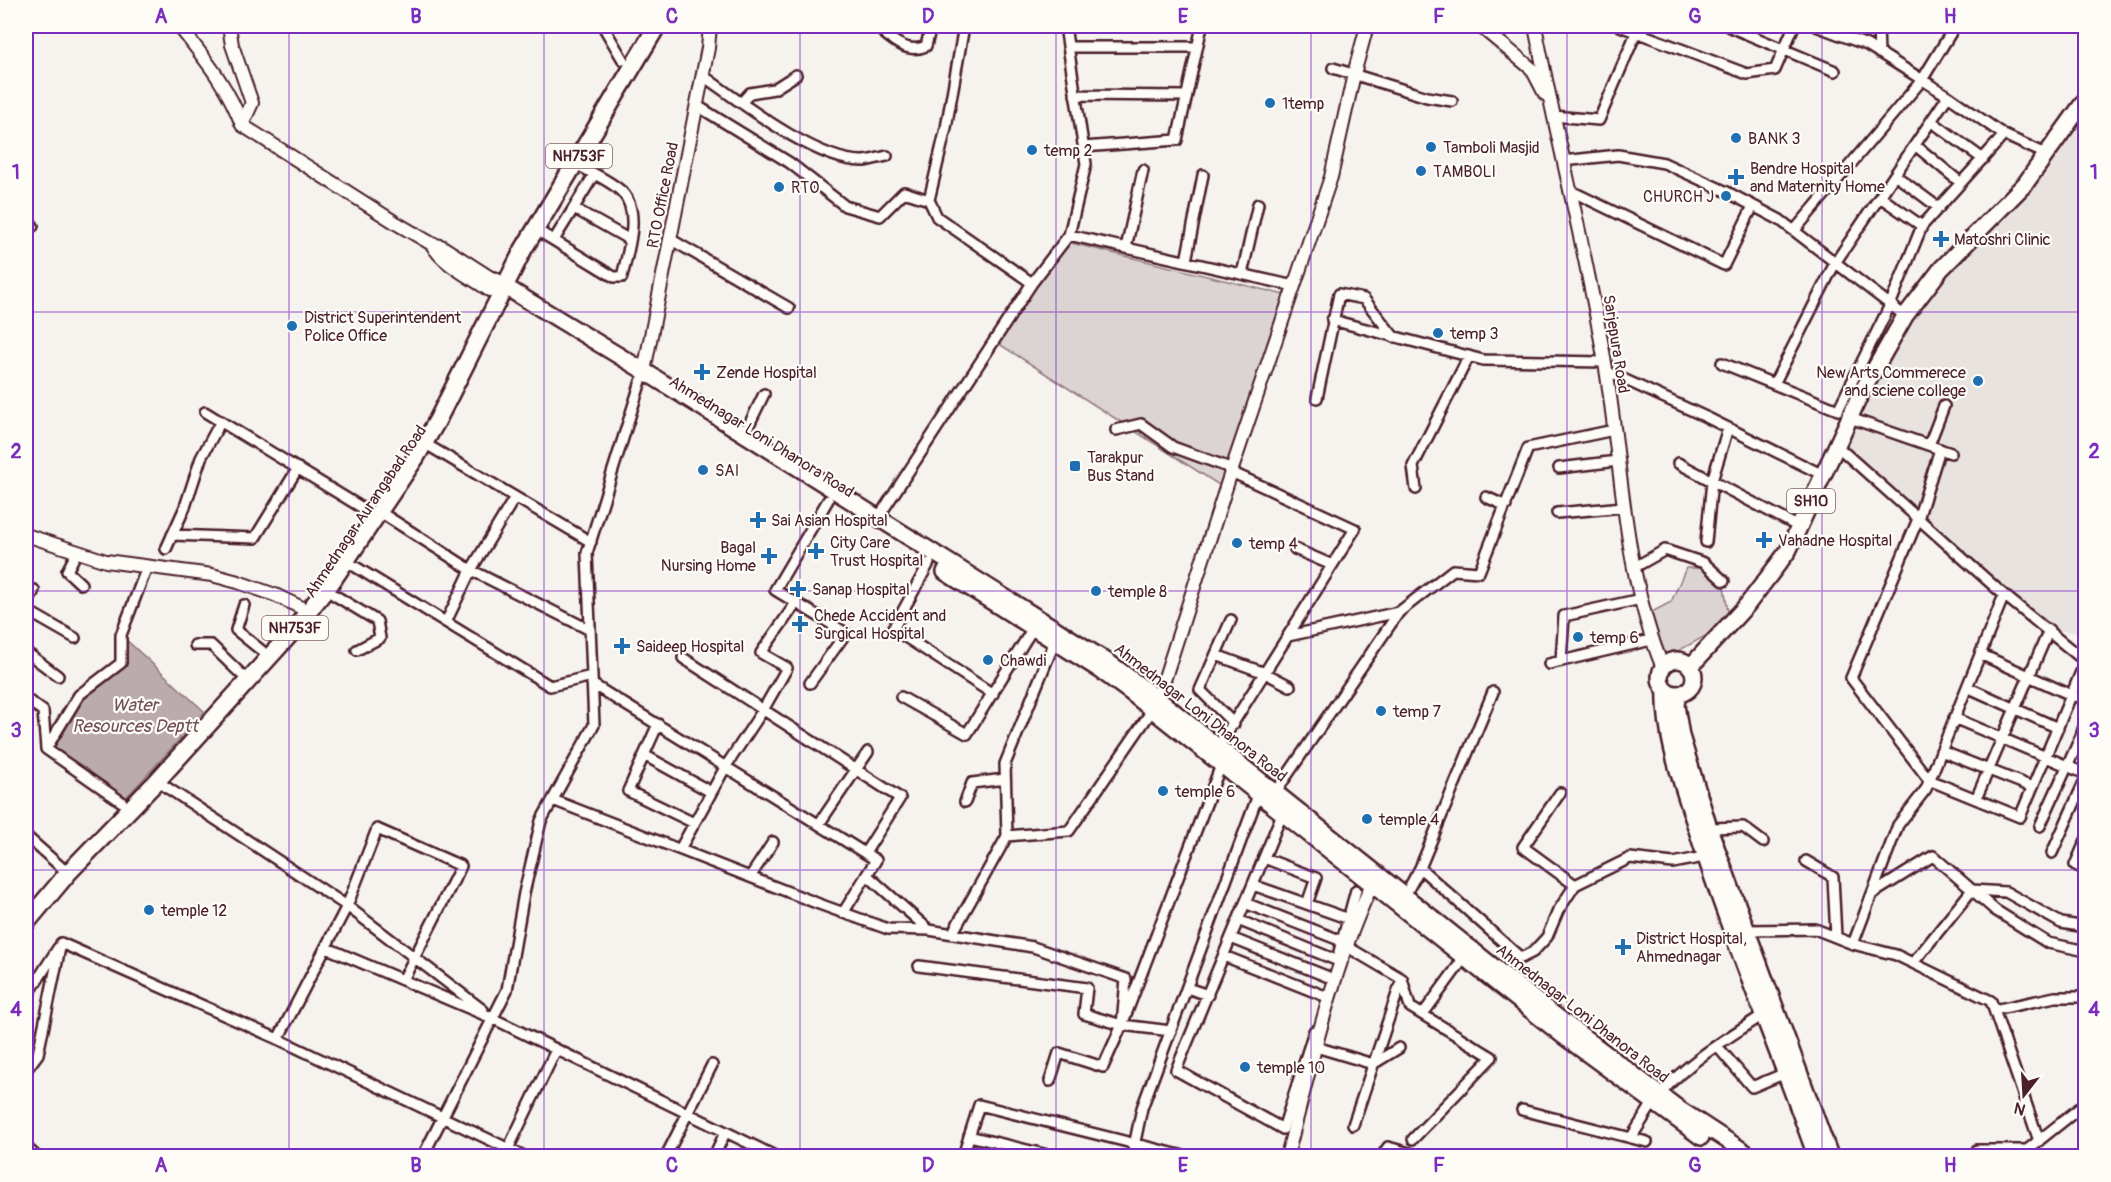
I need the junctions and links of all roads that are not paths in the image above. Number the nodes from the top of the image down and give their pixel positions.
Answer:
1 (179, 26) edge
2 (229, 26) edge
3 (603, 26) edge
4 (644, 26) edge
5 (657, 26) edge
6 (710, 26) edge
7 (876, 26) edge
8 (931, 26) edge
9 (964, 26) edge
10 (1065, 26) edge
11 (1202, 26) edge
12 (1367, 26) edge
13 (1480, 26) edge
14 (1535, 26) edge
15 (1620, 26) edge
16 (1728, 26) edge
17 (1794, 26) edge
18 (1816, 26) edge
19 (1878, 26) edge
20 (1955, 26) edge
21 (1638, 29) edge
22 (1068, 47) junction
23 (1197, 47) junction
24 (1785, 48) junction
25 (1879, 53) junction
26 (623, 60) junction
27 (1333, 68) dead end
28 (1835, 70) dead end
29 (1354, 74) junction
30 (702, 75) junction
31 (796, 75) dead end
32 (1922, 80) junction
33 (1075, 95) junction
34 (1186, 96) junction
35 (1948, 96) junction
36 (2085, 99) edge
37 (1452, 101) dead end
38 (741, 103) junction
39 (696, 105) junction
40 (1552, 111) junction
41 (1931, 121) junction
42 (242, 125) junction
43 (2004, 135) junction
44 (1915, 145) junction
45 (1083, 147) junction
46 (2046, 154) junction
47 (886, 156) dead end
48 (1983, 159) junction
49 (1563, 161) junction
50 (574, 163) junction
51 (1143, 170) dead end
52 (594, 175) junction
53 (1203, 175) dead end
54 (1895, 175) junction
55 (1961, 183) junction
56 (1569, 190) junction
57 (1880, 197) junction
58 (928, 200) junction
59 (1258, 204) dead end
60 (1753, 206) junction
61 (1939, 208) junction
62 (575, 209) junction
63 (26, 216) edge
64 (33, 226) dead end
65 (1922, 226) junction
66 (535, 229) junction
67 (1794, 231) junction
68 (1069, 235) junction
69 (670, 239) junction
70 (554, 240) junction
71 (630, 240) junction
72 (1126, 248) junction
73 (1186, 261) junction
74 (1835, 263) junction
75 (1242, 274) junction
76 (1032, 283) junction
77 (1294, 285) junction
78 (496, 288) junction
79 (1890, 305) junction
80 (789, 308) dead end
81 (1905, 316) junction
82 (1332, 320) junction
83 (1394, 337) junction
84 (1469, 357) junction
85 (1722, 363) dead end
86 (1605, 366) junction
87 (642, 376) junction
88 (1774, 384) junction
89 (764, 394) dead end
90 (1317, 398) dead end
91 (1944, 406) dead end
92 (205, 412) dead end
93 (1850, 418) junction
94 (221, 421) junction
95 (1728, 428) junction
96 (1116, 430) dead end
97 (1614, 430) junction
98 (744, 435) junction
99 (424, 443) junction
100 (1929, 445) junction
101 (1837, 446) junction
102 (1940, 449) junction
103 (1951, 453) dead end
104 (1618, 460) junction
105 (1678, 463) dead end
106 (298, 468) junction
107 (1559, 468) dead end
108 (1232, 470) junction
109 (1823, 475) junction
110 (1712, 481) junction
111 (1416, 489) dead end
112 (515, 497) junction
113 (1486, 497) dead end
114 (828, 500) junction
115 (1506, 506) junction
116 (1624, 507) junction
117 (374, 512) junction
118 (1557, 513) dead end
119 (878, 518) junction
120 (1918, 519) junction
121 (1799, 527) junction
122 (26, 535) edge
123 (172, 535) junction
124 (591, 542) junction
125 (1706, 542) dead end
126 (166, 549) dead end
127 (1295, 549) dead end
128 (77, 552) junction
129 (346, 561) junction
130 (929, 562) junction
131 (1332, 565) junction
132 (147, 567) junction
133 (1635, 567) junction
134 (471, 570) junction
135 (1724, 581) dead end
136 (81, 584) dead end
137 (34, 590) dead end
138 (326, 590) junction
139 (2004, 595) junction
140 (1641, 599) junction
141 (796, 603) junction
142 (244, 605) dead end
143 (300, 607) junction
144 (26, 608) edge
145 (1399, 612) junction
146 (1231, 620) dead end
147 (446, 622) junction
148 (1033, 628) junction
149 (590, 630) junction
150 (2049, 630) junction
151 (1288, 636) junction
152 (75, 638) dead end
153 (1651, 640) junction
154 (1055, 641) junction
155 (195, 645) dead end
156 (357, 650) dead end
157 (262, 651) junction
158 (26, 652) edge
159 (1980, 654) junction
160 (1216, 655) junction
161 (682, 658) dead end
162 (1561, 661) junction
163 (2085, 661) edge
164 (1550, 664) dead end
165 (1690, 667) junction
166 (1663, 668) junction
167 (1265, 673) junction
168 (241, 674) junction
169 (58, 676) dead end
170 (2029, 676) junction
171 (592, 680) junction
172 (810, 683) dead end
173 (1290, 686) dead end
174 (1967, 687) junction
175 (1493, 692) dead end
176 (1672, 692) junction
177 (993, 694) junction
178 (2071, 695) junction
179 (901, 698) dead end
180 (26, 699) edge
181 (2085, 699) edge
182 (1155, 704) junction
183 (2015, 708) junction
184 (763, 710) junction
185 (1954, 718) junction
186 (2085, 720) edge
187 (1234, 723) junction
188 (658, 724) junction
189 (2058, 728) junction
190 (2083, 737) edge
191 (2002, 739) junction
192 (1218, 747) junction
193 (46, 749) junction
194 (1941, 751) junction
195 (868, 752) dead end
196 (644, 755) junction
197 (2045, 758) junction
198 (1221, 765) junction
199 (726, 766) junction
200 (2067, 766) junction
201 (856, 770) junction
202 (1988, 770) junction
203 (2085, 774) edge
204 (2085, 778) edge
205 (1005, 779) junction
206 (1929, 780) junction
207 (157, 781) junction
208 (2032, 787) junction
209 (711, 792) junction
210 (1275, 793) junction
211 (1560, 793) dead end
212 (1258, 795) junction
213 (1976, 799) junction
214 (553, 800) junction
215 (122, 802) junction
216 (965, 802) dead end
217 (1282, 814) junction
218 (694, 824) junction
219 (819, 824) junction
220 (2040, 826) dead end
221 (1708, 828) junction
222 (26, 836) edge
223 (1007, 836) junction
224 (2085, 840) edge
225 (773, 842) dead end
226 (1763, 842) dead end
227 (680, 849) junction
228 (866, 853) junction
229 (2052, 853) dead end
230 (1712, 855) junction
231 (1264, 858) junction
232 (1806, 861) dead end
233 (61, 867) junction
234 (1420, 868) junction
235 (2085, 870) edge
236 (867, 874) junction
237 (750, 877) junction
238 (1374, 878) junction
239 (1253, 885) junction
240 (1575, 885) junction
241 (1356, 890) dead end
242 (1972, 890) junction
243 (1872, 894) junction
244 (1405, 895) junction
245 (1245, 903) junction
246 (1307, 904) junction
247 (347, 906) junction
248 (26, 909) edge
249 (843, 913) junction
250 (1349, 919) junction
251 (1239, 920) junction
252 (26, 923) edge
253 (2085, 927) edge
254 (929, 930) junction
255 (1745, 930) junction
256 (952, 933) junction
257 (1836, 937) junction
258 (1231, 938) junction
259 (1344, 943) junction
260 (61, 944) junction
261 (1853, 944) junction
262 (327, 948) junction
263 (2085, 951) edge
264 (1224, 956) junction
265 (414, 957) junction
266 (1464, 958) junction
267 (1336, 960) junction
268 (1913, 963) junction
269 (919, 966) dead end
270 (1331, 978) junction
271 (1402, 978) junction
272 (403, 980) junction
273 (1187, 988) junction
274 (1208, 995) junction
275 (1325, 996) junction
276 (26, 998) edge
277 (2085, 998) edge
278 (1770, 1010) junction
279 (1994, 1010) junction
280 (1422, 1014) junction
281 (492, 1018) junction
282 (1122, 1025) junction
283 (1171, 1031) junction
284 (278, 1039) junction
285 (1717, 1046) junction
286 (1316, 1047) junction
287 (1399, 1048) dead end
288 (556, 1050) junction
289 (1373, 1064) junction
290 (712, 1065) dead end
291 (26, 1070) edge
292 (1792, 1070) junction
293 (1050, 1081) dead end
294 (1656, 1099) junction
295 (2085, 1103) edge
296 (1522, 1110) dead end
297 (687, 1114) junction
298 (442, 1117) junction
299 (1353, 1125) dead end
300 (725, 1133) junction
301 (969, 1136) junction
302 (1630, 1138) junction
303 (1413, 1139) dead end
304 (2038, 1141) junction
305 (1647, 1142) dead end
306 (1135, 1144) junction
307 (26, 1147) edge
308 (508, 1149) junction
309 (36, 1156) edge
310 (423, 1156) edge
311 (524, 1156) edge
312 (666, 1156) edge
313 (714, 1156) edge
314 (775, 1156) edge
315 (963, 1156) edge
316 (1052, 1156) edge
317 (1132, 1156) edge
318 (1184, 1156) edge
319 (1287, 1156) edge
320 (1382, 1156) edge
321 (1420, 1156) edge
322 (1732, 1156) edge
323 (1751, 1156) edge
324 (1816, 1156) edge
325 (1830, 1156) edge
326 (1979, 1156) edge

1 - 42 street
2 - 42 street
3 - 26 street
4 - 26 highway, Ahmednagar Aurangabad Road / NH753F
5 - 50 highway, NH753F
6 - 30 street, RTO Office Road
7 - 8 street
9 - 58 street
10 - 22 street
11 - 23 street
12 - 29 street
13 - 40 street
14 - 40 street, Sarjepura Road
15 - 21 street
16 - 24 street
17 - 24 street
18 - 25 street
19 - 25 street
20 - 32 street
21 - 24 street
21 - 40 street
22 - 23 street
22 - 33 street
23 - 34 street
24 - 28 street
25 - 32 street
26 - 78 highway, Ahmednagar Aurangabad Road / NH753F
27 - 29 street
29 - 37 street
29 - 77 street
30 - 38 street
30 - 39 street, RTO Office Road
31 - 38 street
32 - 35 street
32 - 67 street
33 - 34 street
33 - 45 street
34 - 45 street
35 - 41 street
35 - 43 street
36 - 46 main road, SH10
38 - 47 street
39 - 58 street
39 - 69 street, RTO Office Road
40 - 49 street, Sarjepura Road
41 - 44 street
41 - 48 street
42 - 78 street
43 - 46 street
43 - 48 street
44 - 54 street
44 - 55 street
45 - 68 street
46 - 81 main road, SH10
48 - 55 street
49 - 56 street, Sarjepura Road
49 - 60 street
50 - 52 street
50 - 66 highway, NH753F
51 - 72 street
52 - 62 street
52 - 71 street
53 - 73 street
54 - 57 street
54 - 61 street
55 - 61 street
56 - 60 street
56 - 86 street, Sarjepura Road
57 - 65 street
57 - 74 street
58 - 76 street
59 - 75 street
60 - 67 street
61 - 65 street
62 - 70 street
62 - 71 street
63 - 64 street
65 - 79 street
66 - 70 street
66 - 78 highway, NH753F
67 - 74 street
68 - 72 street
68 - 76 street
69 - 80 street
69 - 87 street, RTO Office Road
70 - 71 street
72 - 73 street
73 - 75 street
74 - 79 street
74 - 88 street
75 - 77 street
76 - 119 street
77 - 108 street
78 - 87 main road, Ahmednagar Loni Dhanora Road
78 - 99 highway, NH753F
78 - 117 highway, Ahmednagar Aurangabad Road / NH753F
79 - 81 street
79 - 88 street
81 - 93 main road, SH10
82 - 83 street
82 - 83 street
82 - 90 street
83 - 84 street
84 - 86 street
84 - 111 street
85 - 88 street
86 - 95 street
86 - 97 street, Sarjepura Road
87 - 98 main road, Ahmednagar Loni Dhanora Road
87 - 114 main road, Ahmednagar Loni Dhanora Road
87 - 124 street
89 - 98 street
91 - 100 street
92 - 94 street
93 - 100 street
93 - 101 main road, SH10
94 - 106 street
94 - 123 street
95 - 109 street
95 - 110 street
96 - 108 street
97 - 104 street, Sarjepura Road
97 - 115 street
98 - 119 main road, Ahmednagar Loni Dhanora Road
99 - 112 street
99 - 117 highway, NH753F
100 - 102 street
101 - 109 main road, SH10
101 - 120 street
102 - 103 street
102 - 120 street
104 - 107 street
104 - 116 street, Sarjepura Road
105 - 110 street
106 - 117 street
106 - 123 street
108 - 131 street
108 - 182 street
109 - 121 main road, SH10
110 - 121 street
110 - 125 street
112 - 124 street
112 - 134 street
113 - 115 street
114 - 130 main road, Ahmednagar Loni Dhanora Road
114 - 141 street
115 - 145 street
116 - 118 street
116 - 133 street, Sarjepura Road
117 - 129 highway, NH753F
117 - 134 street
117 - 143 highway, Ahmednagar Aurangabad Road / NH753F
119 - 182 main road, Ahmednagar Loni Dhanora Road
120 - 139 street
120 - 206 street
121 - 165 main road, SH10
122 - 128 street
123 - 126 street
124 - 149 street
127 - 131 street
128 - 132 street
128 - 136 street
129 - 138 highway, NH753F
129 - 147 street
130 - 148 main road, Ahmednagar Loni Dhanora Road
130 - 177 street
131 - 151 street
132 - 143 street
132 - 193 street
133 - 135 street
133 - 140 street, Sarjepura Road
134 - 147 street
134 - 149 street
137 - 144 street
138 - 156 street
138 - 207 highway, NH753F
139 - 150 street
139 - 159 street
140 - 153 street, Sarjepura Road
140 - 162 street
141 - 172 street
141 - 184 street
142 - 157 street
143 - 157 highway, Ahmednagar Aurangabad Road / NH753F
144 - 152 street
145 - 151 street
145 - 210 street
146 - 160 street
147 - 171 street
148 - 154 main road, Ahmednagar Loni Dhanora Road
148 - 177 street
149 - 171 street
150 - 163 street
150 - 170 street
151 - 167 street
153 - 162 street
153 - 166 street, Sarjepura Road
154 - 182 main road, Ahmednagar Loni Dhanora Road
154 - 205 street
155 - 168 street
157 - 168 highway, Ahmednagar Aurangabad Road / NH753F
158 - 169 street
159 - 170 street
159 - 174 street
160 - 167 street
160 - 187 street
161 - 184 street
162 - 164 street
163 - 178 street
165 - 166 main road
165 - 176 main road
166 - 176 main road
167 - 173 street
167 - 187 street
168 - 215 highway, Ahmednagar Aurangabad Road / NH753F
170 - 178 street
170 - 183 street
171 - 188 street
171 - 214 street
174 - 183 street
174 - 185 street
175 - 234 street
176 - 221 main road
176 - 230 main road
177 - 179 street
178 - 181 street
178 - 189 street
180 - 193 street
182 - 192 main road, Ahmednagar Loni Dhanora Road
182 - 198 main road, Ahmednagar Loni Dhanora Road
182 - 223 street
183 - 189 street
183 - 191 street
184 - 199 street
184 - 201 street
185 - 191 street
185 - 194 street
186 - 190 street
187 - 192 street
188 - 196 street
188 - 199 street
189 - 197 street
190 - 200 street
191 - 197 street
191 - 202 street
192 - 210 main road, Ahmednagar Loni Dhanora Road
193 - 215 street
194 - 202 street
194 - 206 street
195 - 201 street
196 - 209 street
196 - 218 street
197 - 200 street
197 - 208 street
198 - 212 main road, Ahmednagar Loni Dhanora Road
198 - 282 street
199 - 209 street
199 - 219 street
200 - 203 street
200 - 220 street
201 - 219 street
201 - 228 street
202 - 208 street
202 - 213 street
204 - 229 street
205 - 216 street
205 - 223 street
206 - 213 street
206 - 243 street
207 - 247 street
207 - 252 highway, NH753F
208 - 213 street
209 - 218 street
210 - 238 main road, Ahmednagar Loni Dhanora Road
211 - 240 street
212 - 217 main road, Ahmednagar Loni Dhanora Road
212 - 273 street
214 - 227 street
214 - 281 street
215 - 233 highway, Ahmednagar Aurangabad Road / NH753F
217 - 231 street
217 - 238 main road, Ahmednagar Loni Dhanora Road
218 - 227 street
219 - 228 street
221 - 226 street
221 - 230 main road
222 - 233 street
223 - 256 street
224 - 235 street
225 - 237 street
227 - 237 street
228 - 236 street
230 - 240 street
230 - 255 main road
230 - 278 main road
231 - 239 street
231 - 246 street
232 - 257 street
233 - 248 highway, Ahmednagar Aurangabad Road / NH753F
234 - 240 street
234 - 244 street
236 - 249 street
236 - 254 street
237 - 249 street
238 - 244 main road, Ahmednagar Loni Dhanora Road
238 - 259 street
238 - 266 main road, Ahmednagar Loni Dhanora Road
239 - 245 street
239 - 246 street
241 - 250 street
242 - 243 street
242 - 253 street
242 - 263 street
242 - 268 street
243 - 261 street
244 - 294 main road, Ahmednagar Loni Dhanora Road
245 - 251 street
245 - 259 street
246 - 250 street
247 - 262 street
247 - 265 street
247 - 265 street
249 - 254 street
250 - 259 street
251 - 258 street
251 - 267 street
254 - 256 street
255 - 257 street
255 - 278 main road
256 - 282 street
257 - 261 street
258 - 264 street
258 - 270 street
259 - 267 street
259 - 271 street
259 - 286 street
260 - 276 street
260 - 284 street
260 - 291 street
261 - 268 street
262 - 272 street
262 - 284 street
264 - 274 street
264 - 275 street
265 - 272 street
265 - 281 street
266 - 280 street
266 - 294 main road, Ahmednagar Loni Dhanora Road
267 - 270 street
268 - 279 street
269 - 282 street
270 - 275 street
271 - 280 street
271 - 289 street
272 - 281 street
273 - 274 street
273 - 283 street
274 - 275 street
277 - 279 street
278 - 285 street
278 - 292 main road
279 - 304 street
280 - 303 street
281 - 288 street
281 - 298 street
282 - 283 street
282 - 293 street
283 - 306 street
284 - 298 street
285 - 292 street
285 - 294 street
286 - 289 street
286 - 319 street
287 - 289 street
288 - 297 street
288 - 308 street
289 - 299 street
290 - 297 street
292 - 324 main road
292 - 325 main road
294 - 302 street
294 - 322 main road, Ahmednagar Loni Dhanora Road
294 - 323 main road, Ahmednagar Loni Dhanora Road
295 - 304 street
296 - 302 street
297 - 300 street
297 - 312 street
298 - 308 street
298 - 310 street
300 - 313 street
300 - 314 street
301 - 306 street
301 - 315 street
301 - 316 street
302 - 305 street
304 - 326 street
306 - 317 street
306 - 318 street
307 - 309 street
308 - 311 street
320 - 321 street

